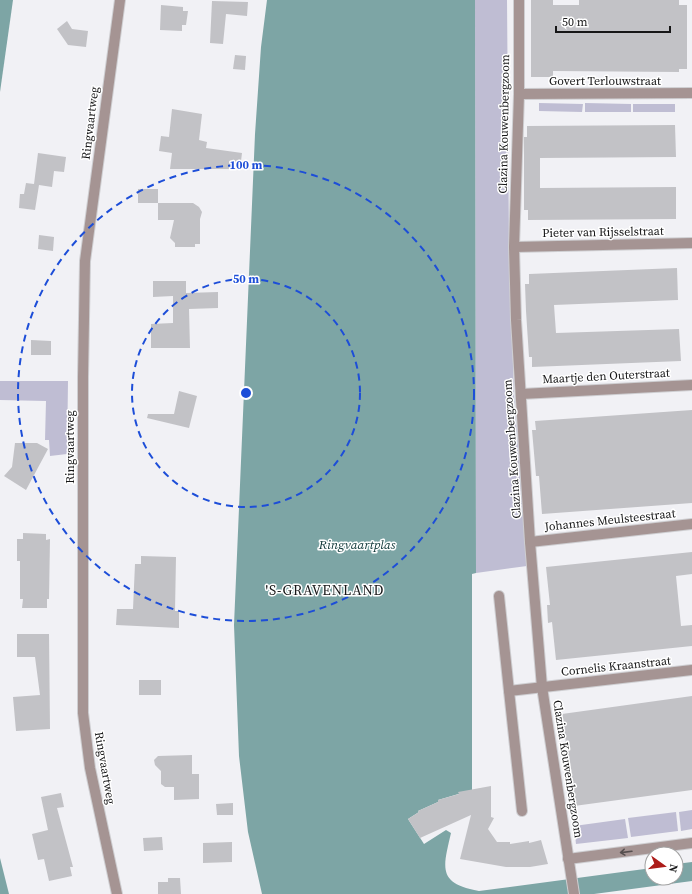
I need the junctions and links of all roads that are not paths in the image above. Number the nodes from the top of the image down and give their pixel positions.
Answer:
1 (120, 0) edge
2 (519, 0) edge
3 (692, 93) edge
4 (519, 94) junction
5 (692, 244) edge
6 (514, 247) junction
7 (692, 385) edge
8 (521, 394) junction
9 (692, 524) edge
10 (530, 542) junction
11 (499, 596) dead end
12 (692, 670) edge
13 (542, 687) junction
14 (509, 691) junction
15 (522, 811) dead end
16 (692, 843) edge
17 (568, 859) junction
18 (117, 894) edge
19 (574, 894) edge

1 - 18 street, Ringvaartweg
2 - 4 street, Clazina Kouwenbergzoom
3 - 4 street, Govert Terlouwstraat
4 - 6 street, Clazina Kouwenbergzoom
5 - 6 street, Pieter van Rijsselstraat
6 - 8 street, Clazina Kouwenbergzoom
7 - 8 street, Maartje den Outerstraat
8 - 10 street, Clazina Kouwenbergzoom
9 - 10 street, Johannes Meulsteestraat
10 - 13 street, Clazina Kouwenbergzoom
11 - 14 street
12 - 13 street, Cornelis Kraanstraat
13 - 14 street, Cornelis Kraanstraat
13 - 17 street, Clazina Kouwenbergzoom
14 - 15 street
16 -> 17 street
17 - 19 street, Clazina Kouwenbergzoom

